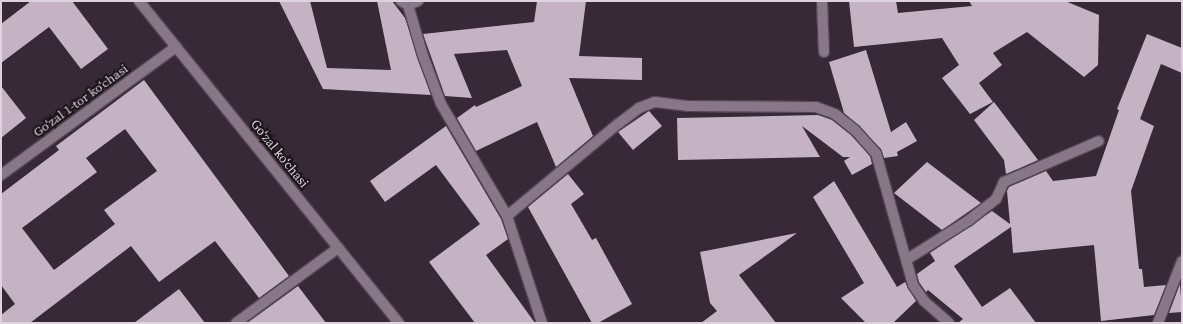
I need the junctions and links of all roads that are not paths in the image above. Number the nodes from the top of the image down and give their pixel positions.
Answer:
1 (139, 1) edge
2 (418, 1) edge
3 (822, 1) edge
4 (404, 3) edge
5 (176, 47) junction
6 (824, 52) dead end
7 (1099, 141) dead end
8 (1, 175) edge
9 (508, 216) junction
10 (338, 248) junction
11 (906, 260) junction
12 (1182, 261) edge
13 (1179, 275) edge
14 (236, 323) edge
15 (399, 323) edge
16 (542, 323) edge
17 (949, 323) edge
18 (1158, 323) edge

1 - 5 street, Goʻzal koʻchasi
2 - 4 street
3 - 6 street
4 - 9 street
5 - 8 street, Goʻzal 1-tor koʻchasi
5 - 10 street, Goʻzal koʻchasi
7 - 11 street
9 - 11 street
9 - 16 street
10 - 14 street
10 - 15 street, Goʻzal koʻchasi
11 - 17 street
12 - 13 street
13 - 18 street

